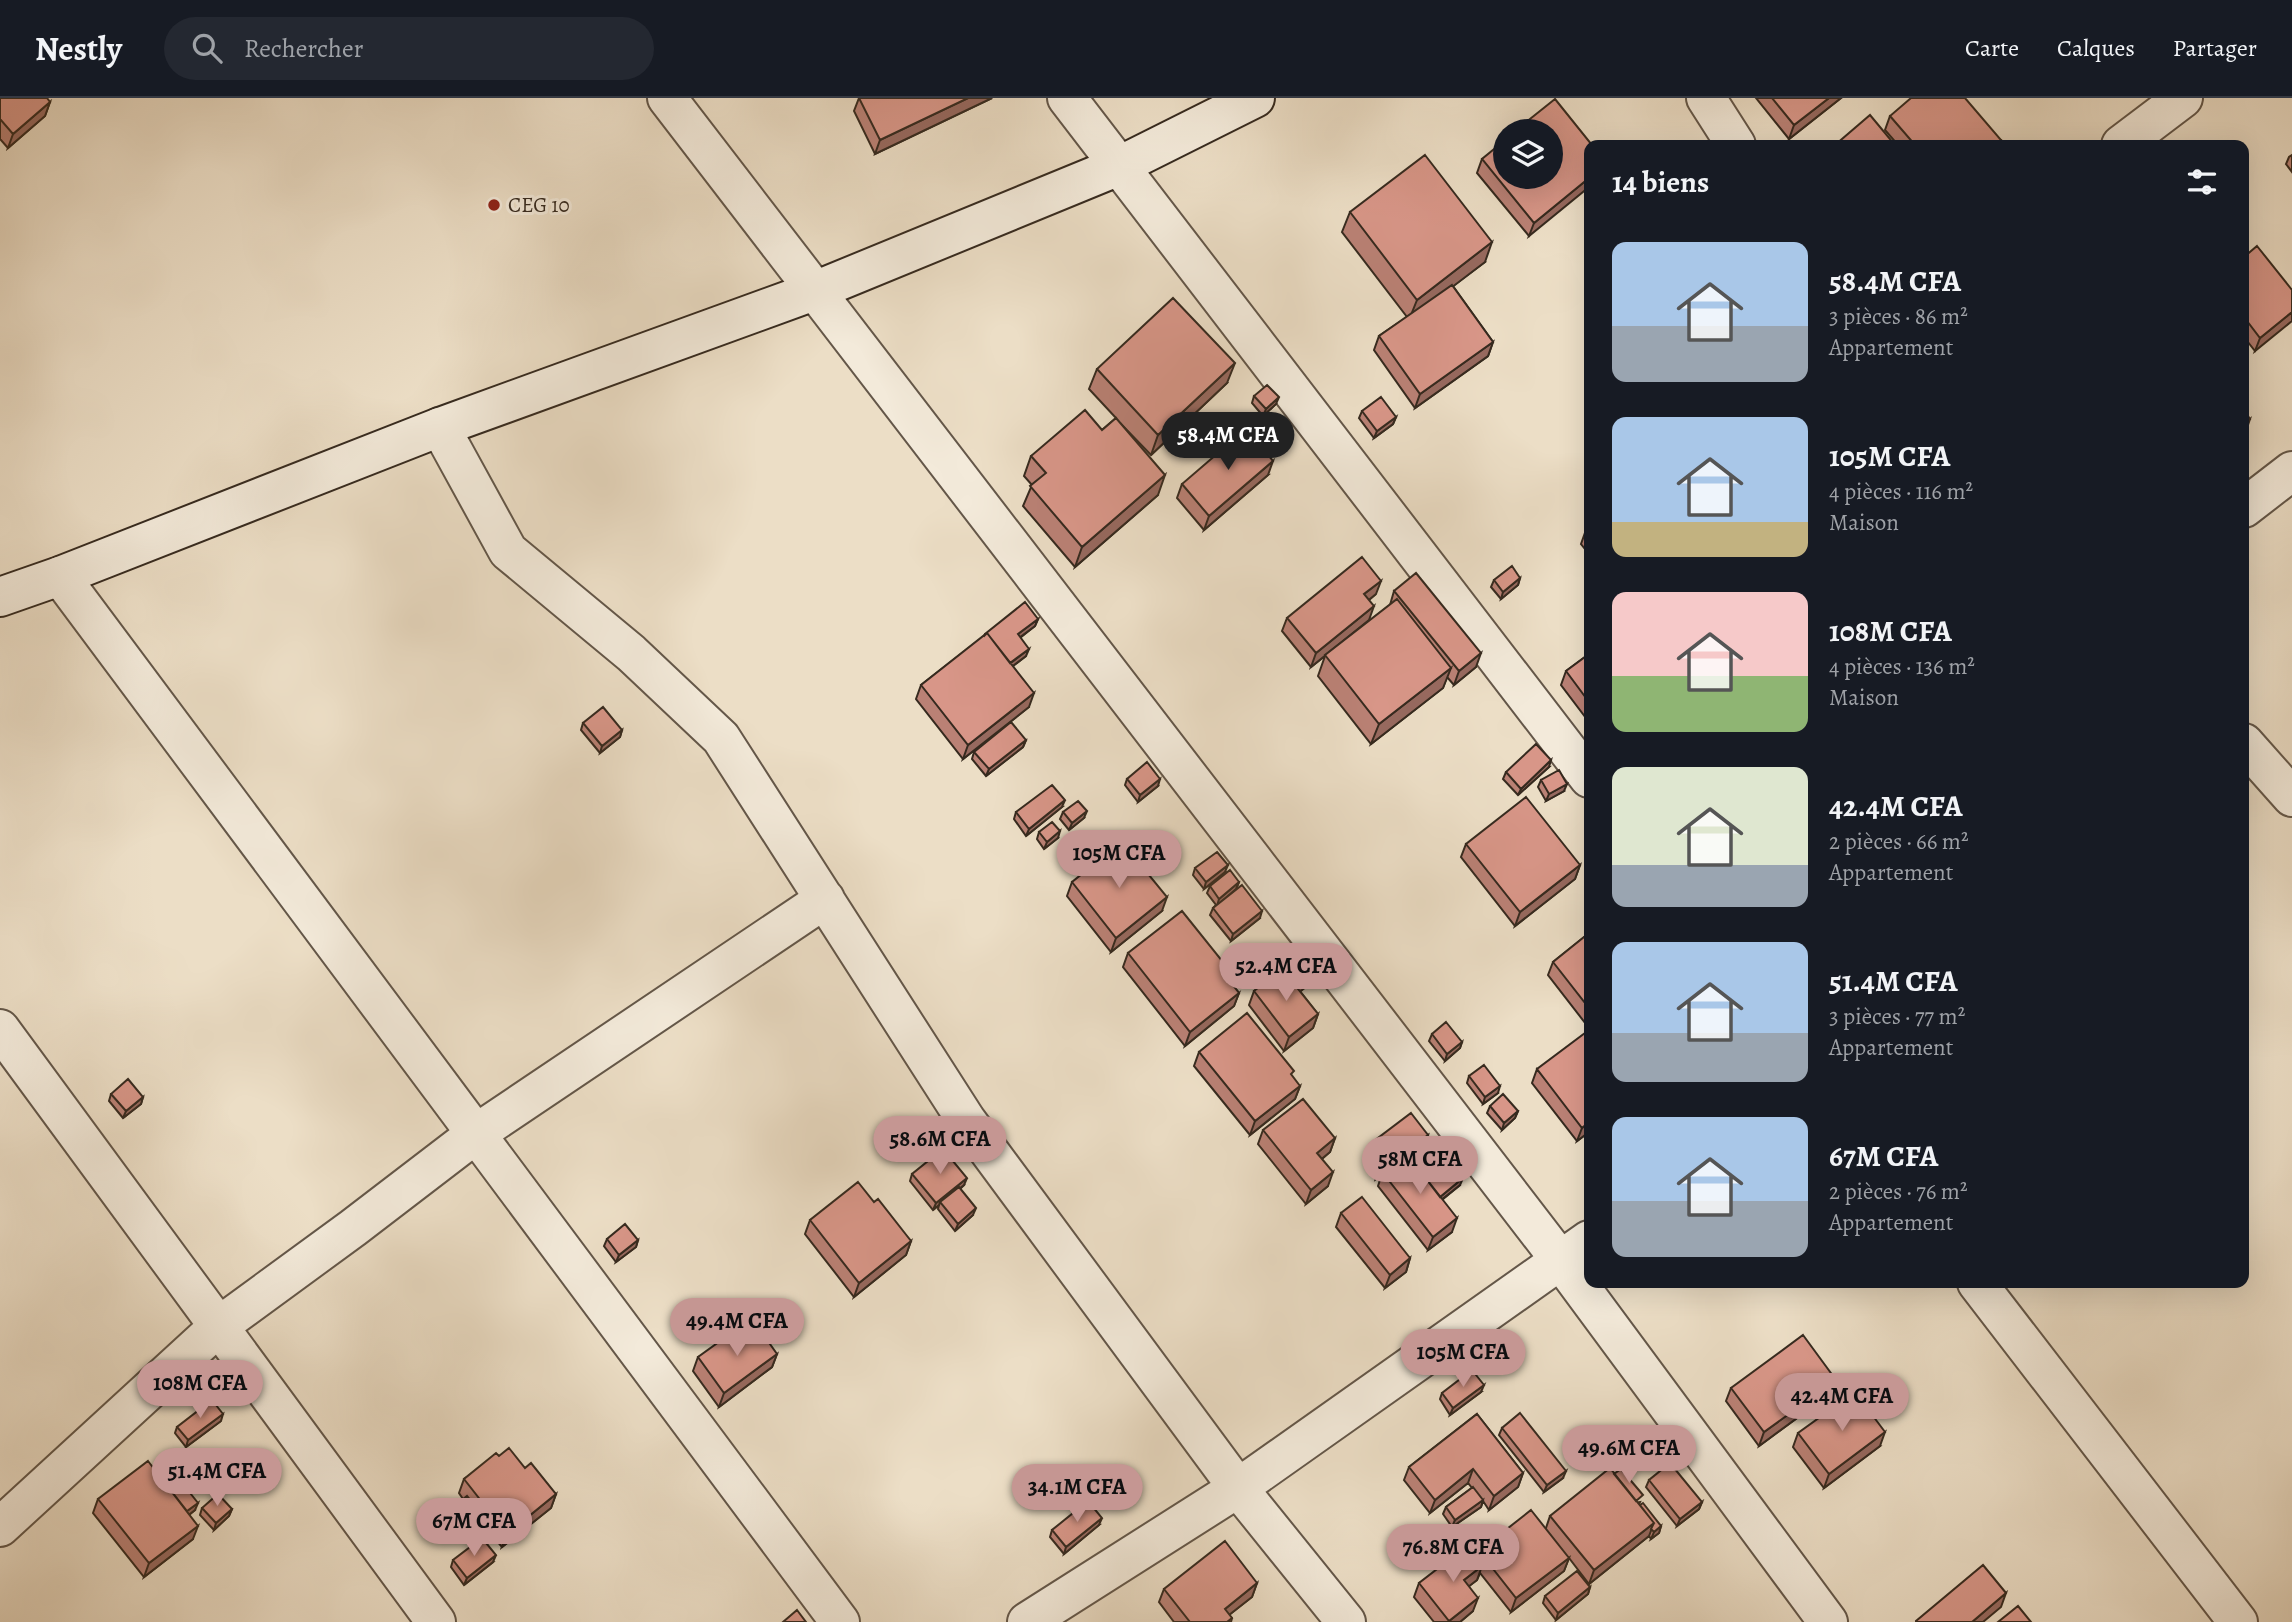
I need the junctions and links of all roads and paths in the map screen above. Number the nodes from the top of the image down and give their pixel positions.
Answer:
1 (667, 98) edge
2 (1067, 98) edge
3 (1255, 98) edge
4 (1706, 98) edge
5 (2183, 98) edge
6 (1732, 140) edge
7 (2128, 140) edge
8 (1119, 166) junction
9 (817, 290) junction
10 (440, 427) junction
11 (2292, 471) edge
12 (2249, 504) edge
13 (60, 576) junction
14 (0, 597) edge
15 (2249, 749) edge
16 (1584, 771) edge
17 (2292, 797) edge
18 (825, 899) junction
19 (0, 1029) edge
20 (477, 1133) junction
21 (1575, 1250) edge
22 (1601, 1288) edge
23 (1981, 1288) edge
24 (219, 1326) junction
25 (1238, 1488) junction
26 (0, 1527) edge
27 (436, 1622) edge
28 (840, 1622) edge
29 (1027, 1622) edge
30 (1346, 1622) edge
31 (1828, 1622) edge
32 (2238, 1622) edge

1 - 9 street
2 - 8 street
3 - 8 street
4 - 6 street
5 - 7 street
8 - 9 street
8 - 16 street
9 - 10 street
9 - 21 street
10 - 13 street
10 - 18 street
11 - 12 street
13 - 14 street
13 - 20 street
15 - 17 street
18 - 20 street
18 - 25 street
19 - 24 street
20 - 24 street
20 - 28 street
21 - 25 street
22 - 31 street
23 - 32 street
24 - 26 street
24 - 27 street
25 - 29 street
25 - 30 street

